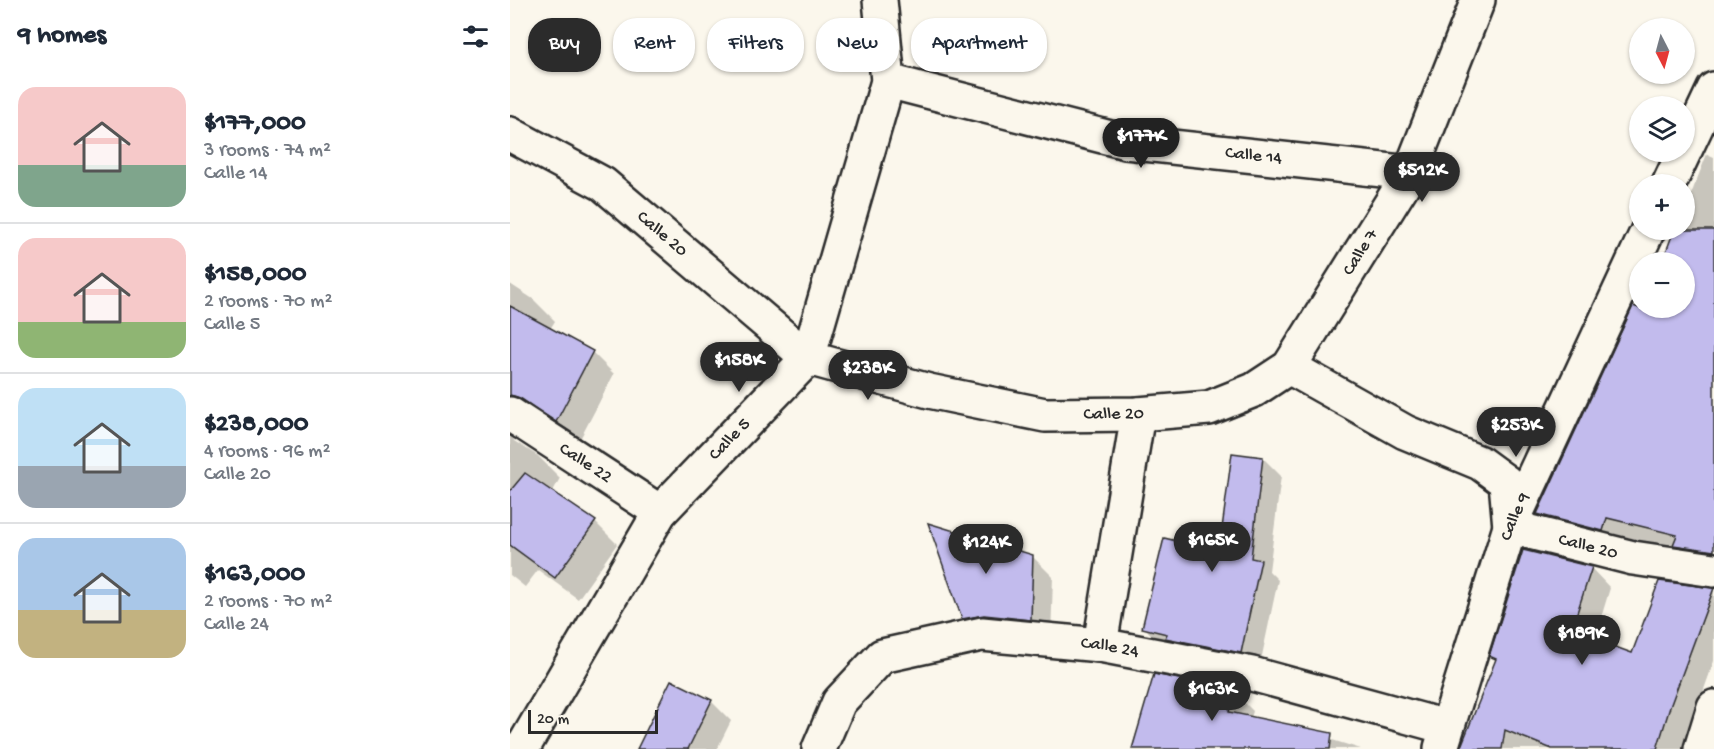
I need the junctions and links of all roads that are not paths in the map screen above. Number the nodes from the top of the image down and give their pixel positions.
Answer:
1 (880, 0) edge
2 (1478, 0) edge
3 (888, 81) junction
4 (1714, 89) edge
5 (510, 134) edge
6 (1410, 172) junction
7 (1675, 174) edge
8 (1643, 240) edge
9 (808, 358) junction
10 (1289, 367) junction
11 (510, 414) edge
12 (1138, 414) junction
13 (660, 512) junction
14 (1510, 527) junction
15 (1714, 570) edge
16 (1100, 645) junction
17 (1714, 707) edge
18 (1444, 738) edge
19 (522, 749) edge
20 (819, 749) edge
21 (1701, 749) edge

1 - 3 street, Calle 5
2 - 6 street, Calle 7
3 - 6 street, Calle 14
3 - 9 street, Calle 5
4 - 7 street
5 - 9 street, Calle 20
6 - 10 street, Calle 7
8 - 14 street, Calle 9
9 - 12 street, Calle 20
9 - 13 street, Calle 5
10 - 12 street, Calle 20
10 - 14 street
11 - 13 street, Calle 22
12 - 16 street
13 - 19 street, Calle 5
14 - 15 street, Calle 20
14 - 18 street, Calle 9
16 - 18 street, Calle 24
16 - 20 street, Calle 24
17 - 21 street

